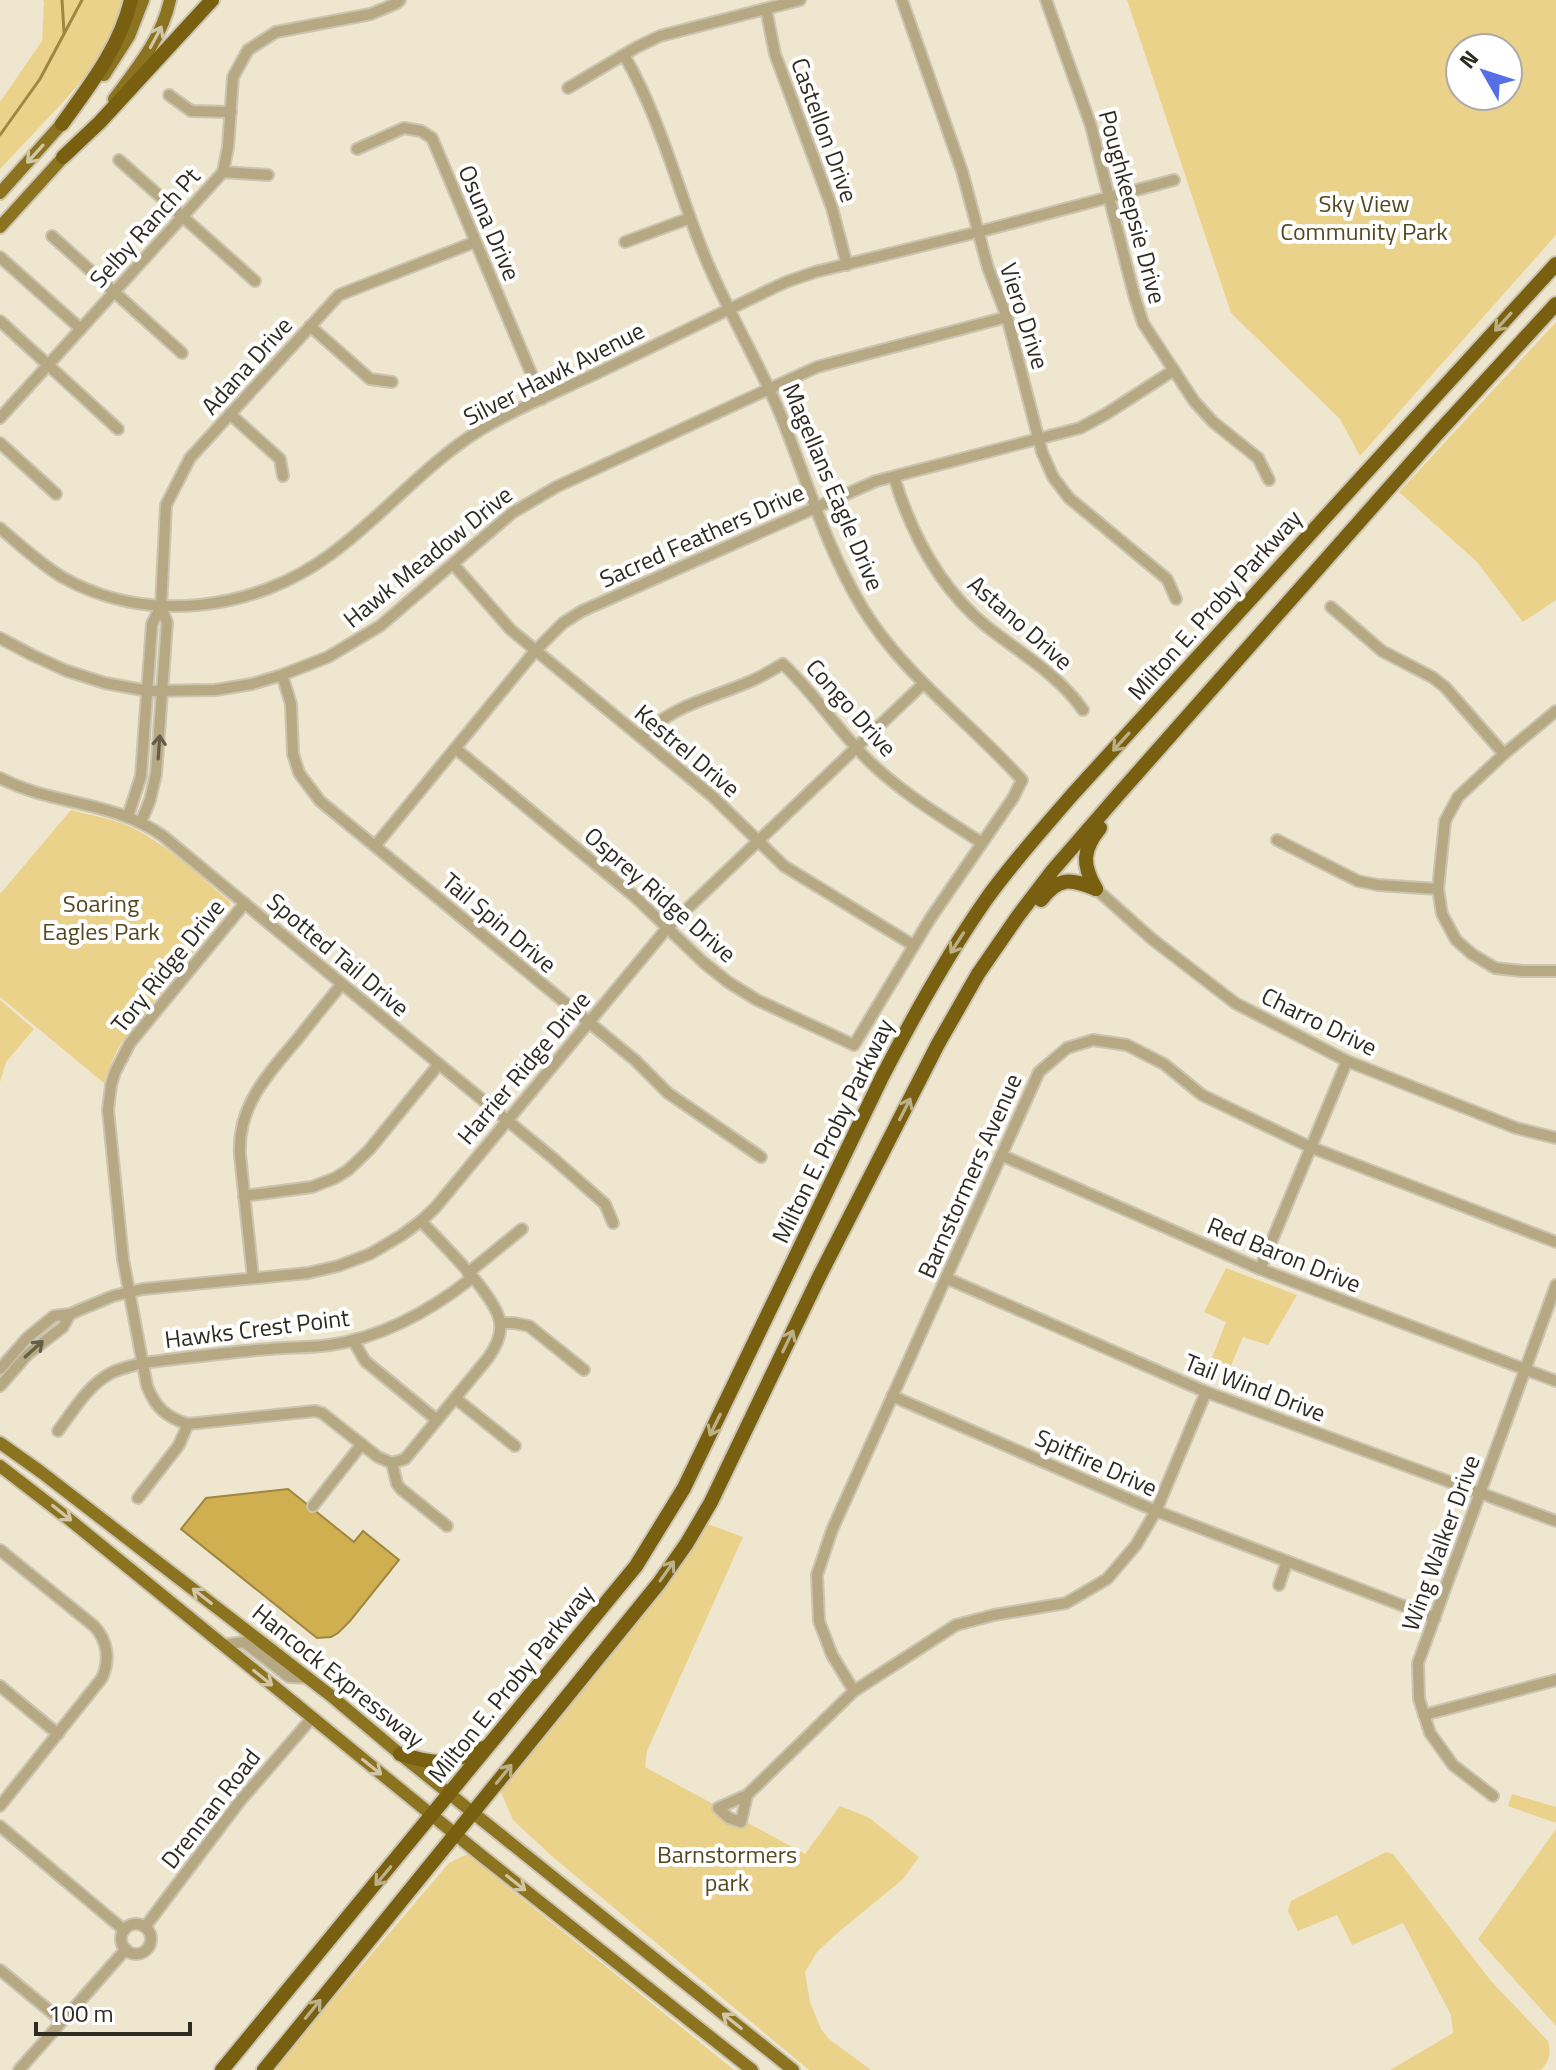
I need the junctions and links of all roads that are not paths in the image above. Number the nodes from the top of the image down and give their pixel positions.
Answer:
1 (131, 0) edge
2 (143, 0) edge
3 (170, 0) edge
4 (212, 0) edge
5 (400, 0) edge
6 (800, 0) edge
7 (902, 0) edge
8 (1046, 0) edge
9 (766, 9) junction
10 (624, 55) junction
11 (568, 88) dead end
12 (169, 95) dead end
13 (231, 112) junction
14 (62, 124) junction
15 (357, 149) dead end
16 (63, 157) junction
17 (119, 160) dead end
18 (223, 172) junction
19 (268, 175) dead end
20 (1174, 180) dead end
21 (0, 193) edge
22 (1110, 198) junction
23 (182, 216) junction
24 (690, 218) junction
25 (0, 227) edge
26 (978, 232) junction
27 (52, 236) dead end
28 (475, 242) junction
29 (625, 242) dead end
30 (0, 257) edge
31 (1556, 264) edge
32 (847, 265) junction
33 (255, 281) dead end
34 (114, 292) junction
35 (1556, 304) edge
36 (729, 310) junction
37 (1007, 317) junction
38 (0, 321) edge
39 (310, 326) junction
40 (81, 329) junction
41 (182, 353) dead end
42 (48, 365) junction
43 (1174, 370) junction
44 (392, 382) dead end
45 (769, 389) junction
46 (542, 399) junction
47 (230, 414) junction
48 (0, 418) edge
49 (118, 429) dead end
50 (1038, 440) junction
51 (0, 443) edge
52 (283, 476) dead end
53 (894, 477) junction
54 (1269, 480) dead end
55 (56, 494) dead end
56 (815, 507) junction
57 (0, 528) edge
58 (453, 564) junction
59 (1176, 599) dead end
60 (161, 606) junction
61 (1331, 607) dead end
62 (0, 638) edge
63 (535, 651) junction
64 (282, 675) junction
65 (923, 684) junction
66 (148, 691) junction
67 (163, 691) junction
68 (1083, 710) dead end
69 (1556, 711) edge
70 (641, 737) junction
71 (856, 747) junction
72 (456, 749) junction
73 (1504, 754) junction
74 (1, 780) edge
75 (1118, 795) junction
76 (128, 816) junction
77 (141, 822) junction
78 (1277, 840) dead end
79 (758, 842) junction
80 (982, 843) junction
81 (375, 846) junction
82 (1096, 889) junction
83 (1438, 889) junction
84 (245, 903) junction
85 (668, 927) junction
86 (913, 945) junction
87 (1556, 971) edge
88 (342, 984) junction
89 (960, 1005) junction
90 (587, 1022) junction
91 (854, 1045) joint
92 (1347, 1061) junction
93 (439, 1064) junction
94 (506, 1120) junction
95 (1556, 1138) edge
96 (1310, 1147) junction
97 (1001, 1155) junction
98 (761, 1157) dead end
99 (244, 1196) junction
100 (421, 1221) junction
101 (613, 1223) dead end
102 (522, 1229) dead end
103 (1556, 1242) edge
104 (1260, 1269) junction
105 (470, 1275) junction
106 (253, 1278) junction
107 (946, 1278) junction
108 (1556, 1285) edge
109 (128, 1292) junction
110 (70, 1314) junction
111 (500, 1323) junction
112 (353, 1340) junction
113 (142, 1363) junction
114 (0, 1369) edge
115 (584, 1370) dead end
116 (1525, 1370) junction
117 (1556, 1381) edge
118 (0, 1386) edge
119 (1206, 1392) junction
120 (892, 1396) junction
121 (455, 1398) junction
122 (437, 1420) junction
123 (188, 1424) junction
124 (58, 1431) dead end
125 (0, 1443) edge
126 (362, 1444) junction
127 (515, 1446) dead end
128 (392, 1463) junction
129 (0, 1466) edge
130 (1480, 1494) junction
131 (138, 1498) dead end
132 (313, 1506) dead end
133 (1156, 1511) junction
134 (1556, 1521) edge
135 (447, 1526) dead end
136 (0, 1550) edge
137 (1287, 1561) junction
138 (1279, 1585) dead end
139 (1435, 1618) junction
140 (223, 1645) junction
141 (107, 1651) junction
142 (120, 1651) dead end
143 (309, 1678) junction
144 (1556, 1680) edge
145 (0, 1686) edge
146 (854, 1691) junction
147 (1424, 1715) junction
148 (312, 1718) junction
149 (58, 1734) junction
150 (490, 1745) junction
151 (400, 1754) junction
152 (450, 1794) junction
153 (747, 1795) dead end
154 (1493, 1796) dead end
155 (0, 1806) edge
156 (473, 1812) junction
157 (433, 1815) junction
158 (0, 1826) edge
159 (455, 1834) junction
160 (145, 1927) junction
161 (124, 1930) junction
162 (126, 1949) junction
163 (0, 1970) edge
164 (62, 2021) junction
165 (19, 2070) edge
166 (222, 2070) edge
167 (264, 2070) edge
168 (752, 2070) edge
169 (793, 2070) edge

1 - 14 highway
2 - 14 main road
16 -> 3 main road
4 - 16 highway
5 - 13 street, Selby Ranch Pt
6 - 9 street
7 - 26 street, Viero Drive
8 - 22 street, Poughkeepsie Drive
9 - 10 street
9 - 32 street, Castellon Drive
10 - 11 street
10 - 24 street, Magellans Eagle Drive
12 - 13 street
13 - 18 street, Selby Ranch Pt
14 -> 21 main road
15 - 28 street, Osuna Drive
16 - 25 main road
17 - 23 street
18 - 19 street
18 - 23 street, Selby Ranch Pt
20 - 22 street, Silver Hawk Avenue
22 - 26 street, Silver Hawk Avenue
22 - 43 street, Poughkeepsie Drive
23 - 33 street
23 - 34 street, Selby Ranch Pt
24 - 29 street
24 - 36 street, Magellans Eagle Drive
26 - 32 street, Silver Hawk Avenue
26 - 37 street, Viero Drive
27 - 34 street
28 - 39 street, Adana Drive
28 - 46 street, Osuna Drive
30 - 40 street
31 -> 150 highway, Milton E. Proby Parkway
32 - 36 street, Silver Hawk Avenue
34 - 40 street, Selby Ranch Pt
34 - 41 street
35 - 75 highway
36 - 45 street, Magellans Eagle Drive
36 - 46 street, Silver Hawk Avenue
37 - 45 street, Hawk Meadow Drive
37 - 50 street, Viero Drive
38 - 42 street
39 - 44 street
39 - 47 street, Adana Drive
40 - 42 street, Selby Ranch Pt
42 - 48 street, Selby Ranch Pt
42 - 49 street
43 - 50 street, Sacred Feathers Drive
43 - 54 street, Poughkeepsie Drive
45 - 56 street, Magellans Eagle Drive
45 - 58 street, Hawk Meadow Drive
46 - 60 street, Silver Hawk Avenue
47 - 52 street
47 - 60 street, Adana Drive
50 - 53 street, Sacred Feathers Drive
50 - 59 street, Viero Drive
51 - 55 street
53 - 56 street, Sacred Feathers Drive
53 - 68 street, Astano Drive
56 - 63 street, Sacred Feathers Drive
56 - 65 street, Magellans Eagle Drive
57 - 60 street, Silver Hawk Avenue
58 - 63 street, Kestrel Drive
58 - 64 street, Hawk Meadow Drive
60 - 66 street
60 - 67 street
61 - 73 street
62 - 66 street, Hawk Meadow Drive
63 - 70 street, Kestrel Drive
63 - 72 street, Sacred Feathers Drive
64 - 67 street, Hawk Meadow Drive
64 - 81 street, Tail Spin Drive
65 - 71 street, Harrier Ridge Drive
65 - 80 street, Magellans Eagle Drive
66 - 67 street, Hawk Meadow Drive
66 - 76 street
77 -> 67 street
69 - 73 street
70 - 71 street, Congo Drive
70 - 79 street, Kestrel Drive
71 - 79 street, Harrier Ridge Drive
71 - 80 street, Congo Drive
72 - 81 street, Sacred Feathers Drive
72 - 85 street, Osprey Ridge Drive
73 - 83 street
74 - 76 street, Spotted Tail Drive
75 - 82 highway
75 - 89 highway
76 - 77 street, Spotted Tail Drive
77 - 84 street, Spotted Tail Drive
78 - 83 street
79 - 85 street, Harrier Ridge Drive
79 - 86 street, Kestrel Drive
80 - 86 street, Magellans Eagle Drive
81 - 90 street, Tail Spin Drive
82 - 89 highway
82 - 92 street, Charro Drive
83 - 87 street
84 - 88 street, Spotted Tail Drive
84 - 109 street, Tory Ridge Drive
85 - 90 street, Harrier Ridge Drive
85 - 91 street, Osprey Ridge Drive
86 - 91 street, Magellans Eagle Drive
88 - 93 street, Spotted Tail Drive
88 - 99 street
156 -> 89 highway
90 - 94 street, Harrier Ridge Drive
90 - 98 street, Tail Spin Drive
92 - 95 street, Charro Drive
92 - 96 street
93 - 94 street, Spotted Tail Drive
93 - 99 street
94 - 100 street, Harrier Ridge Drive
94 - 101 street, Spotted Tail Drive
96 - 97 street, Barnstormers Avenue
96 - 103 street, Barnstormers Avenue
96 - 104 street
97 - 104 street, Red Baron Drive
97 - 107 street, Barnstormers Avenue
99 - 106 street
100 - 105 street
100 - 106 street, Harrier Ridge Drive
102 - 105 street, Hawks Crest Point
104 - 116 street, Red Baron Drive
105 - 111 street
105 - 112 street, Hawks Crest Point
106 - 109 street, Harrier Ridge Drive
107 - 119 street, Tail Wind Drive
107 - 120 street, Barnstormers Avenue
108 - 116 street, Wing Walker Drive
109 - 110 street, Harrier Ridge Drive
109 - 113 street, Tory Ridge Drive
110 - 114 street, Harrier Ridge Drive
118 -> 110 street, Harrier Ridge Drive
111 - 115 street
111 - 121 street
112 - 113 street, Hawks Crest Point
112 - 122 street
113 - 123 street, Tory Ridge Drive
113 - 124 street, Hawks Crest Point
116 - 117 street, Red Baron Drive
116 - 130 street, Wing Walker Drive
119 - 130 street, Tail Wind Drive
119 - 133 street
120 - 133 street, Spitfire Drive
120 - 146 street, Barnstormers Avenue
121 - 122 street
121 - 127 street
122 - 128 street
123 - 126 street
123 - 131 street
143 -> 125 main road, Hancock Expressway
126 - 128 street
126 - 132 street
128 - 135 street
129 -> 140 main road, Hancock Expressway
130 - 134 street, Tail Wind Drive
130 - 139 street, Wing Walker Drive
133 - 137 street, Spitfire Drive
133 - 146 street
136 - 141 street
137 - 138 street
137 - 139 street, Spitfire Drive
139 - 147 street, Wing Walker Drive
140 - 143 street
140 -> 148 main road, Hancock Expressway
141 - 142 street
141 - 149 street
143 - 151 main road, Hancock Expressway
144 - 147 street
145 - 149 street
146 - 153 street
147 - 154 street, Wing Walker Drive
148 -> 157 main road, Hancock Expressway
148 - 160 street, Drennan Road
149 - 155 street
150 - 151 highway
150 - 152 highway, Milton E. Proby Parkway
151 - 152 main road, Hancock Expressway
152 - 156 main road, Hancock Expressway
152 - 157 highway, Milton E. Proby Parkway
156 - 159 highway
169 -> 156 main road, Hancock Expressway
157 - 159 main road, Hancock Expressway
157 -> 166 highway, Milton E. Proby Parkway
158 - 161 street
167 -> 159 highway
159 -> 168 main road, Hancock Expressway
160 - 161 street
160 - 162 street
161 - 162 street
162 - 164 street
163 - 164 street
164 - 165 street

